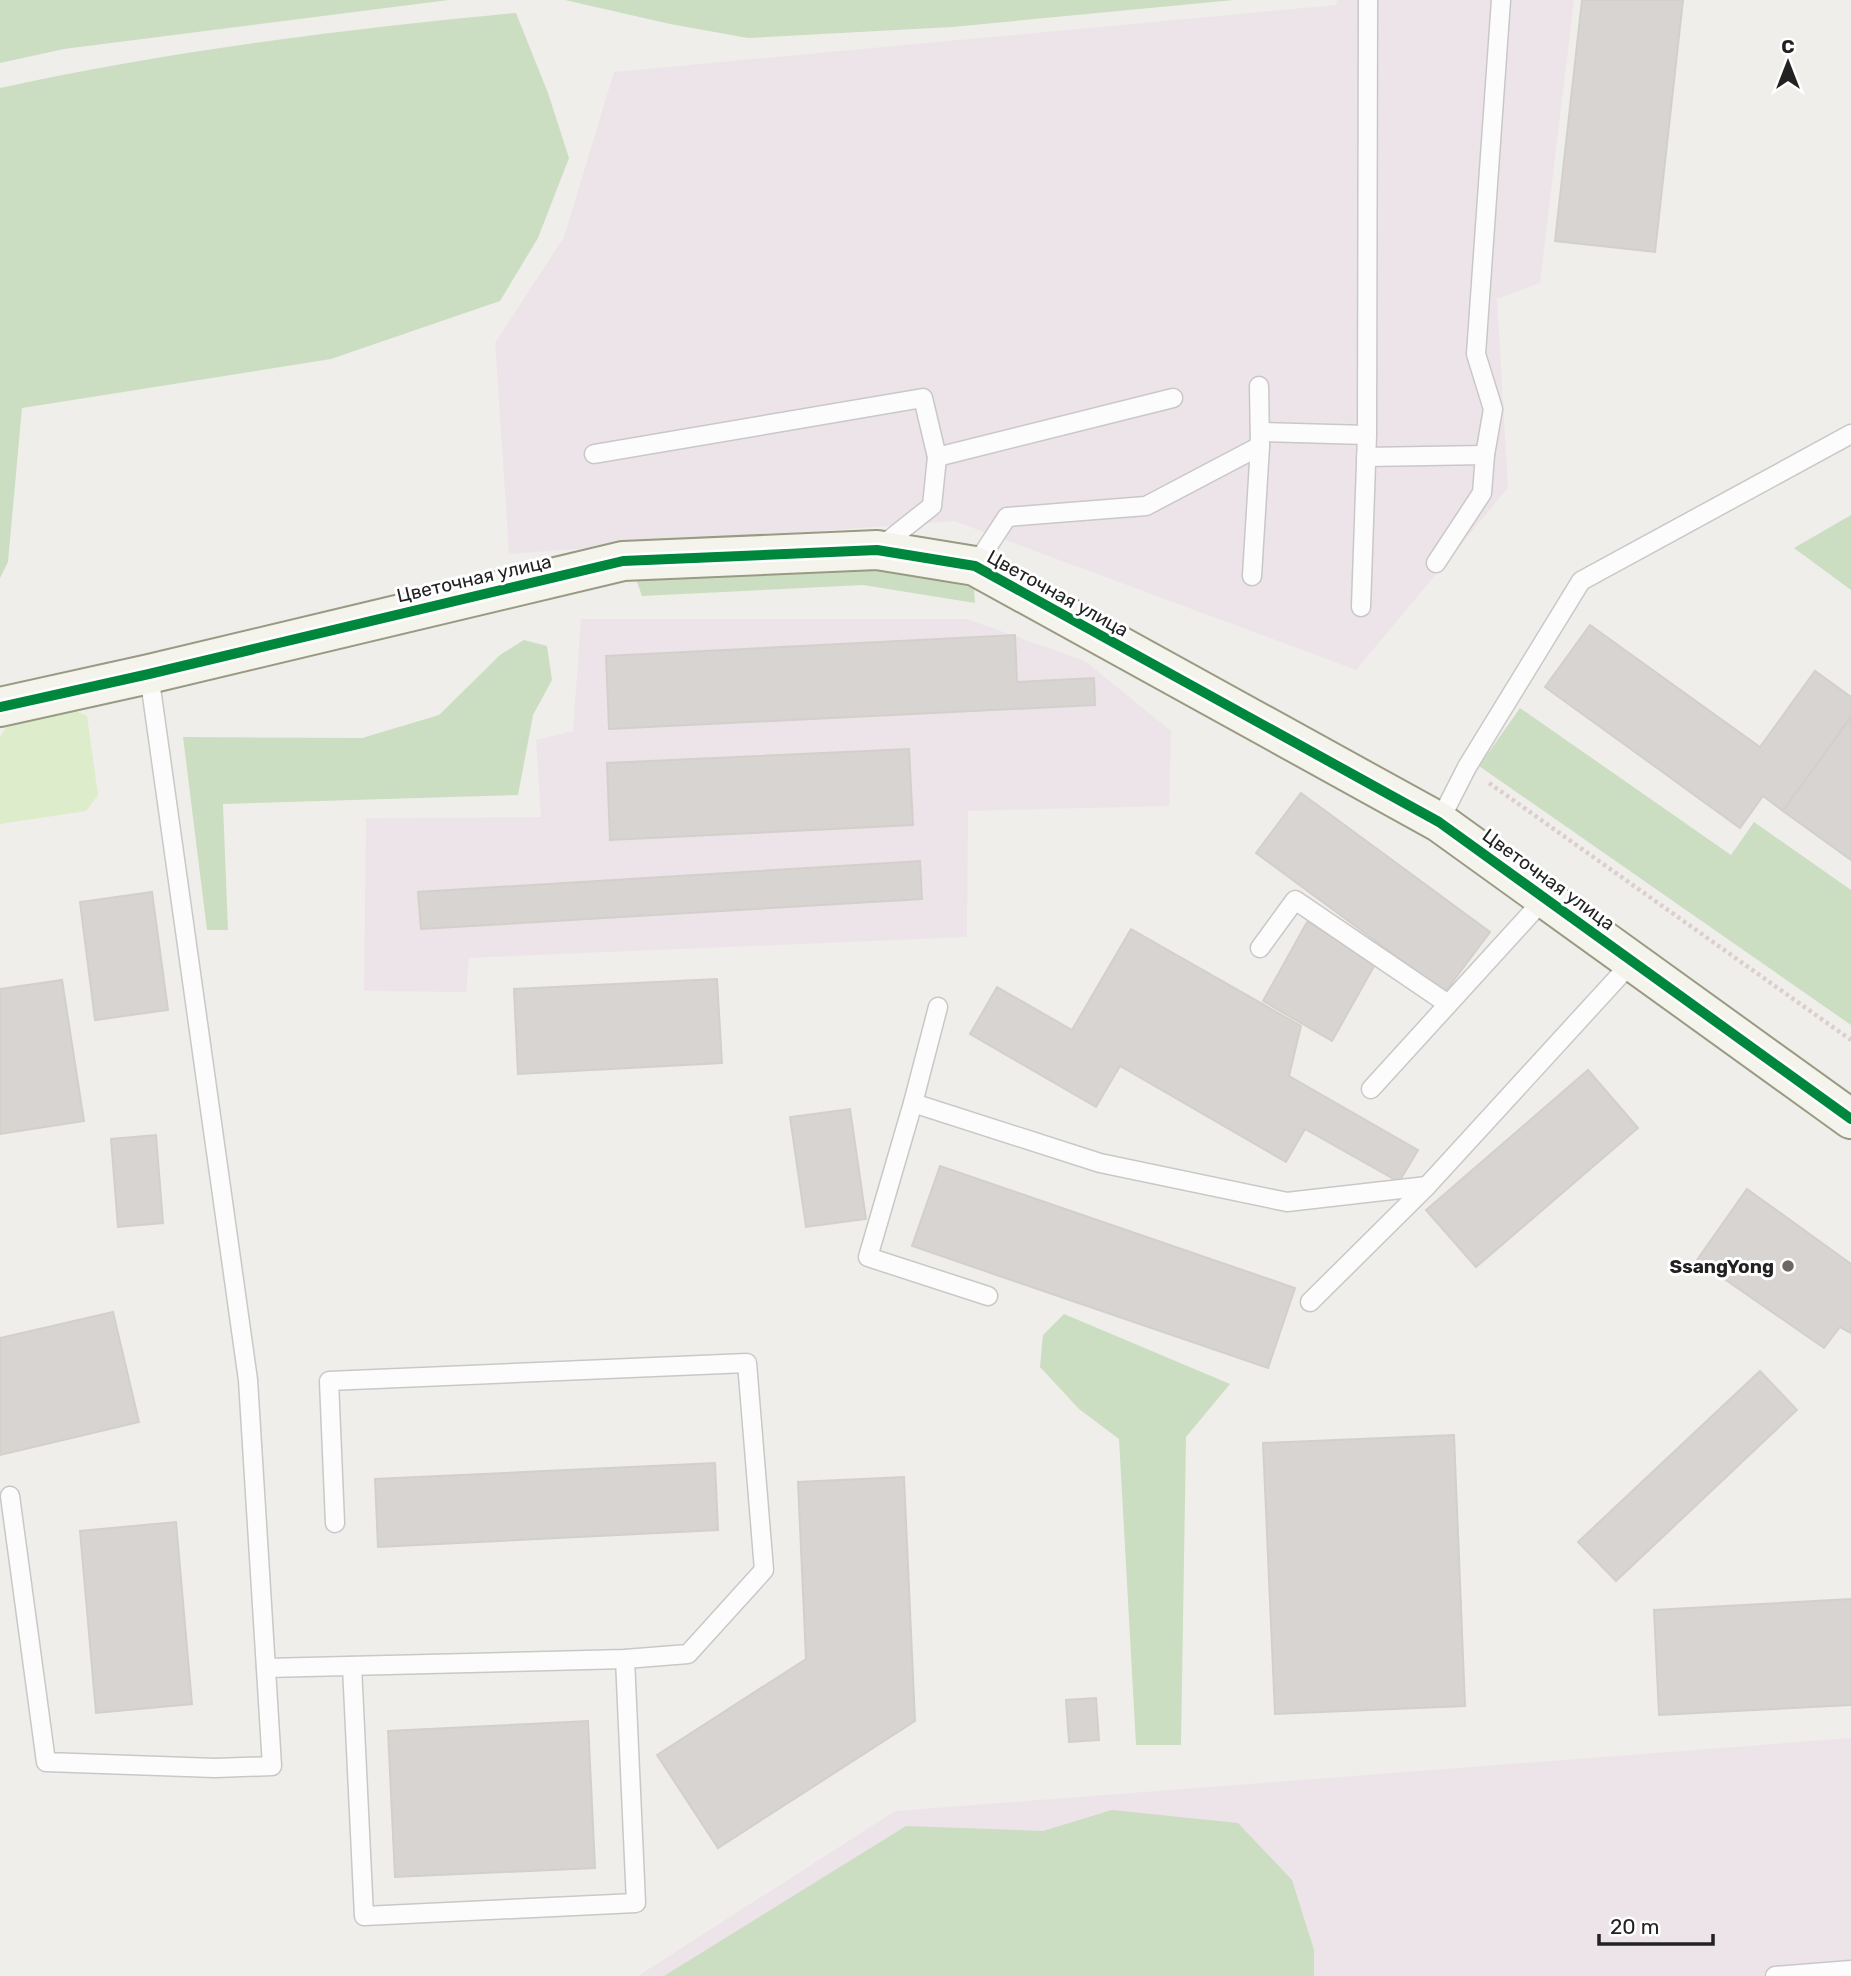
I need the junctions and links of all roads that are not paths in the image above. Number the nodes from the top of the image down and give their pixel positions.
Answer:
1 (1368, 0) edge
2 (1501, 0) edge
3 (1259, 386) dead end
4 (1172, 398) dead end
5 (1367, 435) junction
6 (1851, 435) edge
7 (1260, 439) junction
8 (594, 454) dead end
9 (1485, 456) junction
10 (937, 457) junction
11 (1366, 457) junction
12 (877, 550) junction
13 (1436, 563) dead end
14 (975, 566) junction
15 (1252, 576) dead end
16 (1361, 607) dead end
17 (149, 674) junction
18 (0, 707) edge
19 (1439, 822) junction
20 (1545, 898) junction
21 (1260, 947) dead end
22 (1633, 961) junction
23 (1448, 1004) junction
24 (938, 1007) dead end
25 (1371, 1089) dead end
26 (913, 1103) junction
27 (1851, 1119) edge
28 (1427, 1186) junction
29 (988, 1296) dead end
30 (1310, 1301) dead end
31 (10, 1496) dead end
32 (335, 1523) dead end
33 (625, 1659) junction
34 (352, 1666) junction
35 (266, 1668) junction
36 (1851, 1969) edge
37 (1775, 1976) edge

1 - 5 lane
2 - 9 lane
3 - 7 lane
4 - 10 lane
5 - 7 lane
5 - 11 lane
6 - 19 lane
7 - 14 lane
7 - 15 lane
8 - 10 lane
9 - 11 lane
9 - 13 lane
10 - 12 lane
11 - 16 lane
12 - 14 street, Цветочная улица
12 - 17 street, Цветочная улица
14 - 19 street, Цветочная улица
17 - 18 street, Цветочная улица
17 - 35 lane
19 - 20 street, Цветочная улица
20 - 22 street, Цветочная улица
20 - 23 lane
21 - 23 lane
22 - 27 street, Цветочная улица
22 - 28 lane
23 - 25 lane
24 - 26 lane
26 - 28 lane
26 - 29 lane
28 - 30 lane
31 - 35 lane
32 - 33 lane
33 - 34 lane
33 - 34 lane
34 - 35 lane
36 - 37 lane

